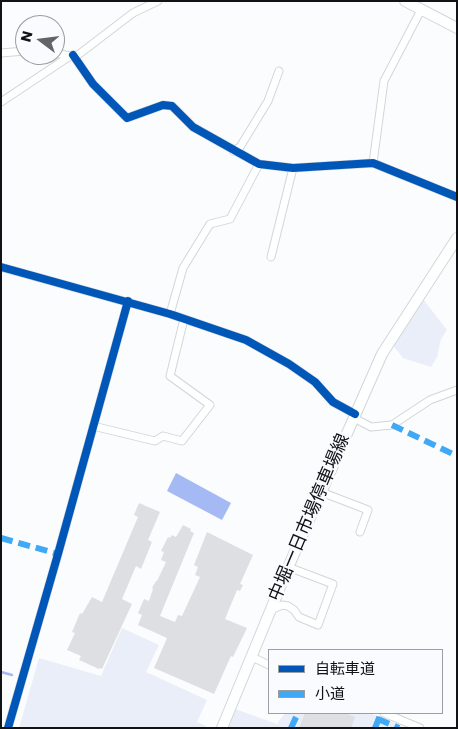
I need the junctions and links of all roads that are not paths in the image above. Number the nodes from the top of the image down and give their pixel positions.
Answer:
1 (158, 1) edge
2 (405, 1) edge
3 (421, 10) junction
4 (457, 28) edge
5 (15, 52) edge
6 (1, 53) edge
7 (65, 55) edge
8 (72, 56) junction
9 (279, 71) dead end
10 (1, 102) edge
11 (234, 151) junction
12 (372, 163) junction
13 (259, 164) junction
14 (293, 168) junction
15 (457, 197) edge
16 (457, 238) edge
17 (271, 257) dead end
18 (1, 267) edge
19 (128, 301) junction
20 (170, 314) junction
21 (184, 319) junction
22 (457, 390) edge
23 (354, 416) junction
24 (94, 426) junction
25 (321, 492) junction
26 (360, 532) dead end
27 (288, 567) junction
28 (271, 610) junction
29 (252, 657) junction
30 (268, 665) edge
31 (386, 714) edge
32 (8, 728) edge
33 (222, 728) edge
34 (420, 728) edge

1 - 8 street
2 - 3 main road
3 - 4 main road
3 - 12 street
5 - 6 street
7 - 8 street
8 - 10 street
8 - 11 street
9 - 11 street
11 - 13 street
12 - 14 street
12 - 15 street
13 - 14 street
13 - 20 street
14 - 17 street
16 - 23 main road, 中堀一日市場停車場線
18 - 19 street
19 - 20 street
19 - 24 street
20 - 21 street
21 - 23 street
21 - 24 street
22 - 23 street
23 - 25 main road, 中堀一日市場停車場線
24 - 32 street
25 - 26 street
25 - 27 main road, 中堀一日市場停車場線
27 - 28 main road, 中堀一日市場停車場線
27 - 28 street
28 - 29 main road, 中堀一日市場停車場線
29 - 30 street
29 - 33 main road, 中堀一日市場停車場線
31 - 34 street

